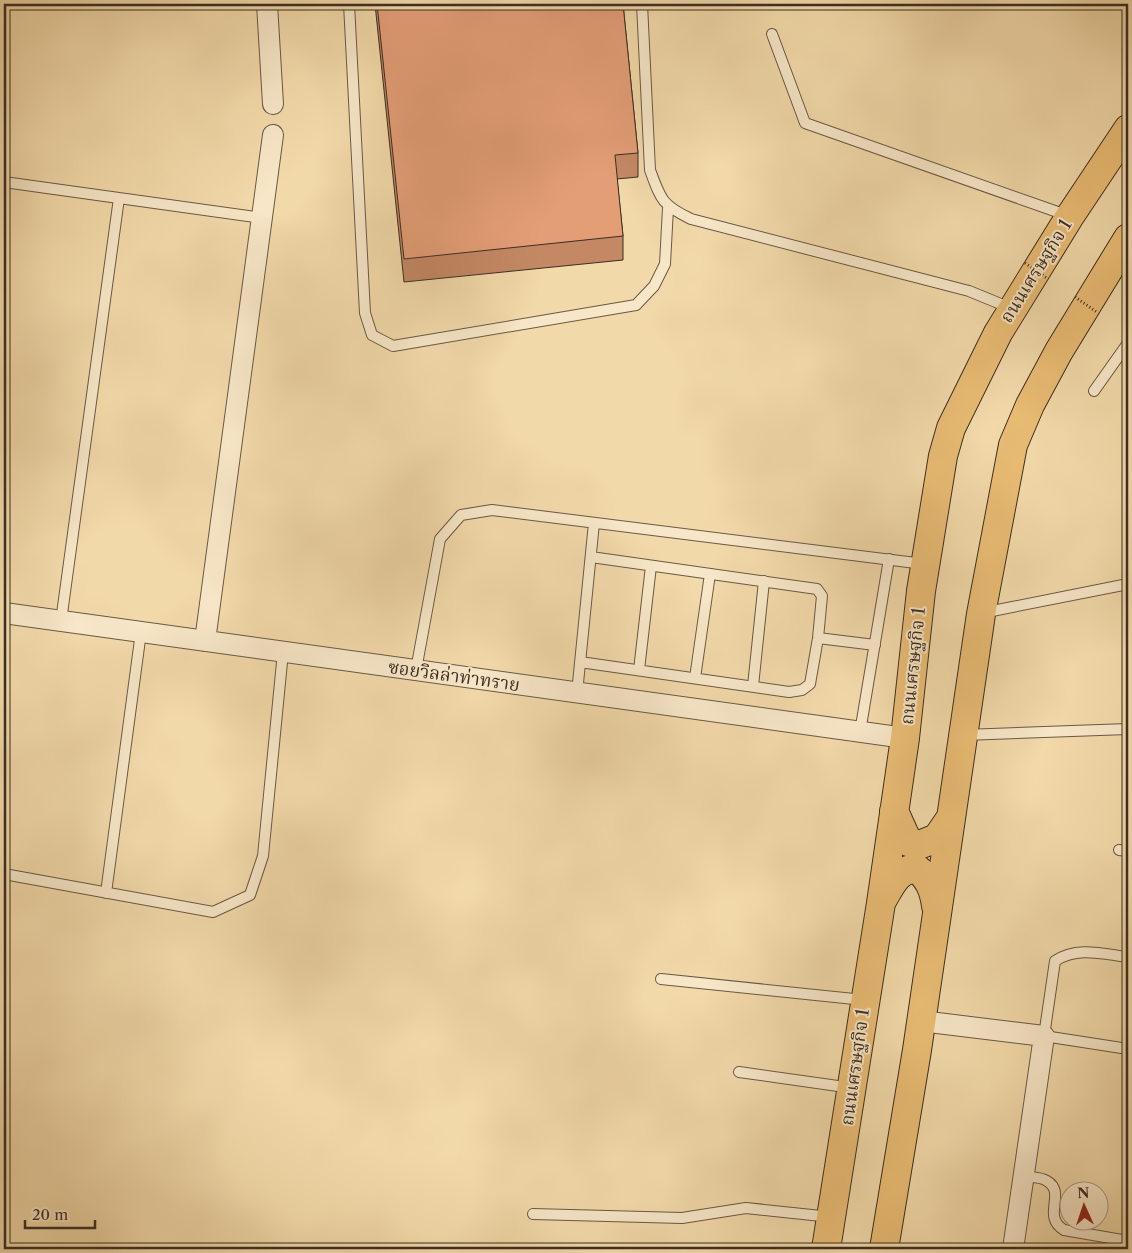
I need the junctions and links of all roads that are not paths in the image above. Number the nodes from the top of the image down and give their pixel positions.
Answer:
1 (266, 4) edge
2 (350, 4) edge
3 (642, 4) edge
4 (772, 34) dead end
5 (273, 104) dead end
6 (1128, 128) edge
7 (273, 135) dead end
8 (4, 182) edge
9 (119, 198) junction
10 (668, 208) junction
11 (1070, 216) junction
12 (262, 218) junction
13 (1128, 238) edge
14 (1013, 309) junction
15 (1128, 343) edge
16 (1094, 391) dead end
17 (594, 523) junction
18 (591, 557) junction
19 (889, 559) junction
20 (926, 564) junction
21 (651, 566) junction
22 (710, 574) junction
23 (764, 581) junction
24 (1128, 584) edge
25 (4, 613) edge
26 (981, 614) junction
27 (61, 621) junction
28 (141, 632) junction
29 (818, 638) junction
30 (205, 641) junction
31 (875, 645) junction
32 (283, 652) junction
33 (580, 662) junction
34 (416, 670) junction
35 (639, 670) junction
36 (695, 678) junction
37 (753, 686) junction
38 (577, 692) junction
39 (1128, 729) edge
40 (860, 732) junction
41 (963, 735) junction
42 (905, 738) junction
43 (894, 811) junction
44 (950, 819) junction
45 (4, 874) edge
46 (106, 894) junction
47 (881, 902) junction
48 (936, 910) junction
49 (1128, 957) edge
50 (661, 980) dead end
51 (864, 1000) junction
52 (921, 1021) junction
53 (1044, 1036) junction
54 (1128, 1049) edge
55 (739, 1072) dead end
56 (853, 1088) junction
57 (1023, 1176) junction
58 (533, 1214) dead end
59 (832, 1217) junction
60 (1128, 1241) edge
61 (826, 1249) edge
62 (884, 1249) edge
63 (1014, 1249) edge

1 - 5 street
2 - 10 lane
3 - 10 lane
4 - 11 lane
6 - 11 main road, ถนนเศรษฐกิจ 1
7 - 12 street
8 - 9 lane
9 - 12 lane
9 - 27 lane
10 - 14 lane
11 - 14 main road, ถนนเศรษฐกิจ 1
12 - 30 street
13 - 26 main road
14 - 20 main road, ถนนเศรษฐกิจ 1
15 - 16 lane
17 - 18 lane
17 - 19 lane
17 - 34 lane
18 - 21 lane
18 - 33 lane
19 - 20 lane
19 - 31 lane
20 - 42 main road, ถนนเศรษฐกิจ 1
21 - 22 lane
21 - 35 lane
22 - 23 lane
22 - 36 lane
23 - 29 lane
23 - 37 lane
24 - 26 lane
25 - 27 street, ซอยวิลล่าท่าทราย
26 - 41 main road
27 - 28 street, ซอยวิลล่าท่าทราย
28 - 30 street, ซอยวิลล่าท่าทราย
28 - 46 lane
29 - 31 lane
29 - 37 lane
30 - 32 street, ซอยวิลล่าท่าทราย
31 - 40 lane
32 - 34 street, ซอยวิลล่าท่าทราย
32 - 46 lane
33 - 35 lane
33 - 38 lane
34 - 38 street, ซอยวิลล่าท่าทราย
35 - 36 lane
36 - 37 lane
38 - 40 street, ซอยวิลล่าท่าทราย
39 - 41 lane
40 - 42 street, ซอยวิลล่าท่าทราย
41 - 44 main road
42 - 43 main road, ถนนเศรษฐกิจ 1
43 - 44 main road
43 - 47 main road, ถนนเศรษฐกิจ 1
44 - 48 main road
45 - 46 lane
47 - 48 main road
47 - 51 main road, ถนนเศรษฐกิจ 1
48 - 52 main road
49 - 53 lane
50 - 51 lane
51 - 56 main road, ถนนเศรษฐกิจ 1
52 - 53 street
52 - 62 main road
53 - 54 lane
53 - 57 street
55 - 56 lane
56 - 59 main road, ถนนเศรษฐกิจ 1
57 - 60 lane
57 - 63 street
58 - 59 lane
59 - 61 main road, ถนนเศรษฐกิจ 1

